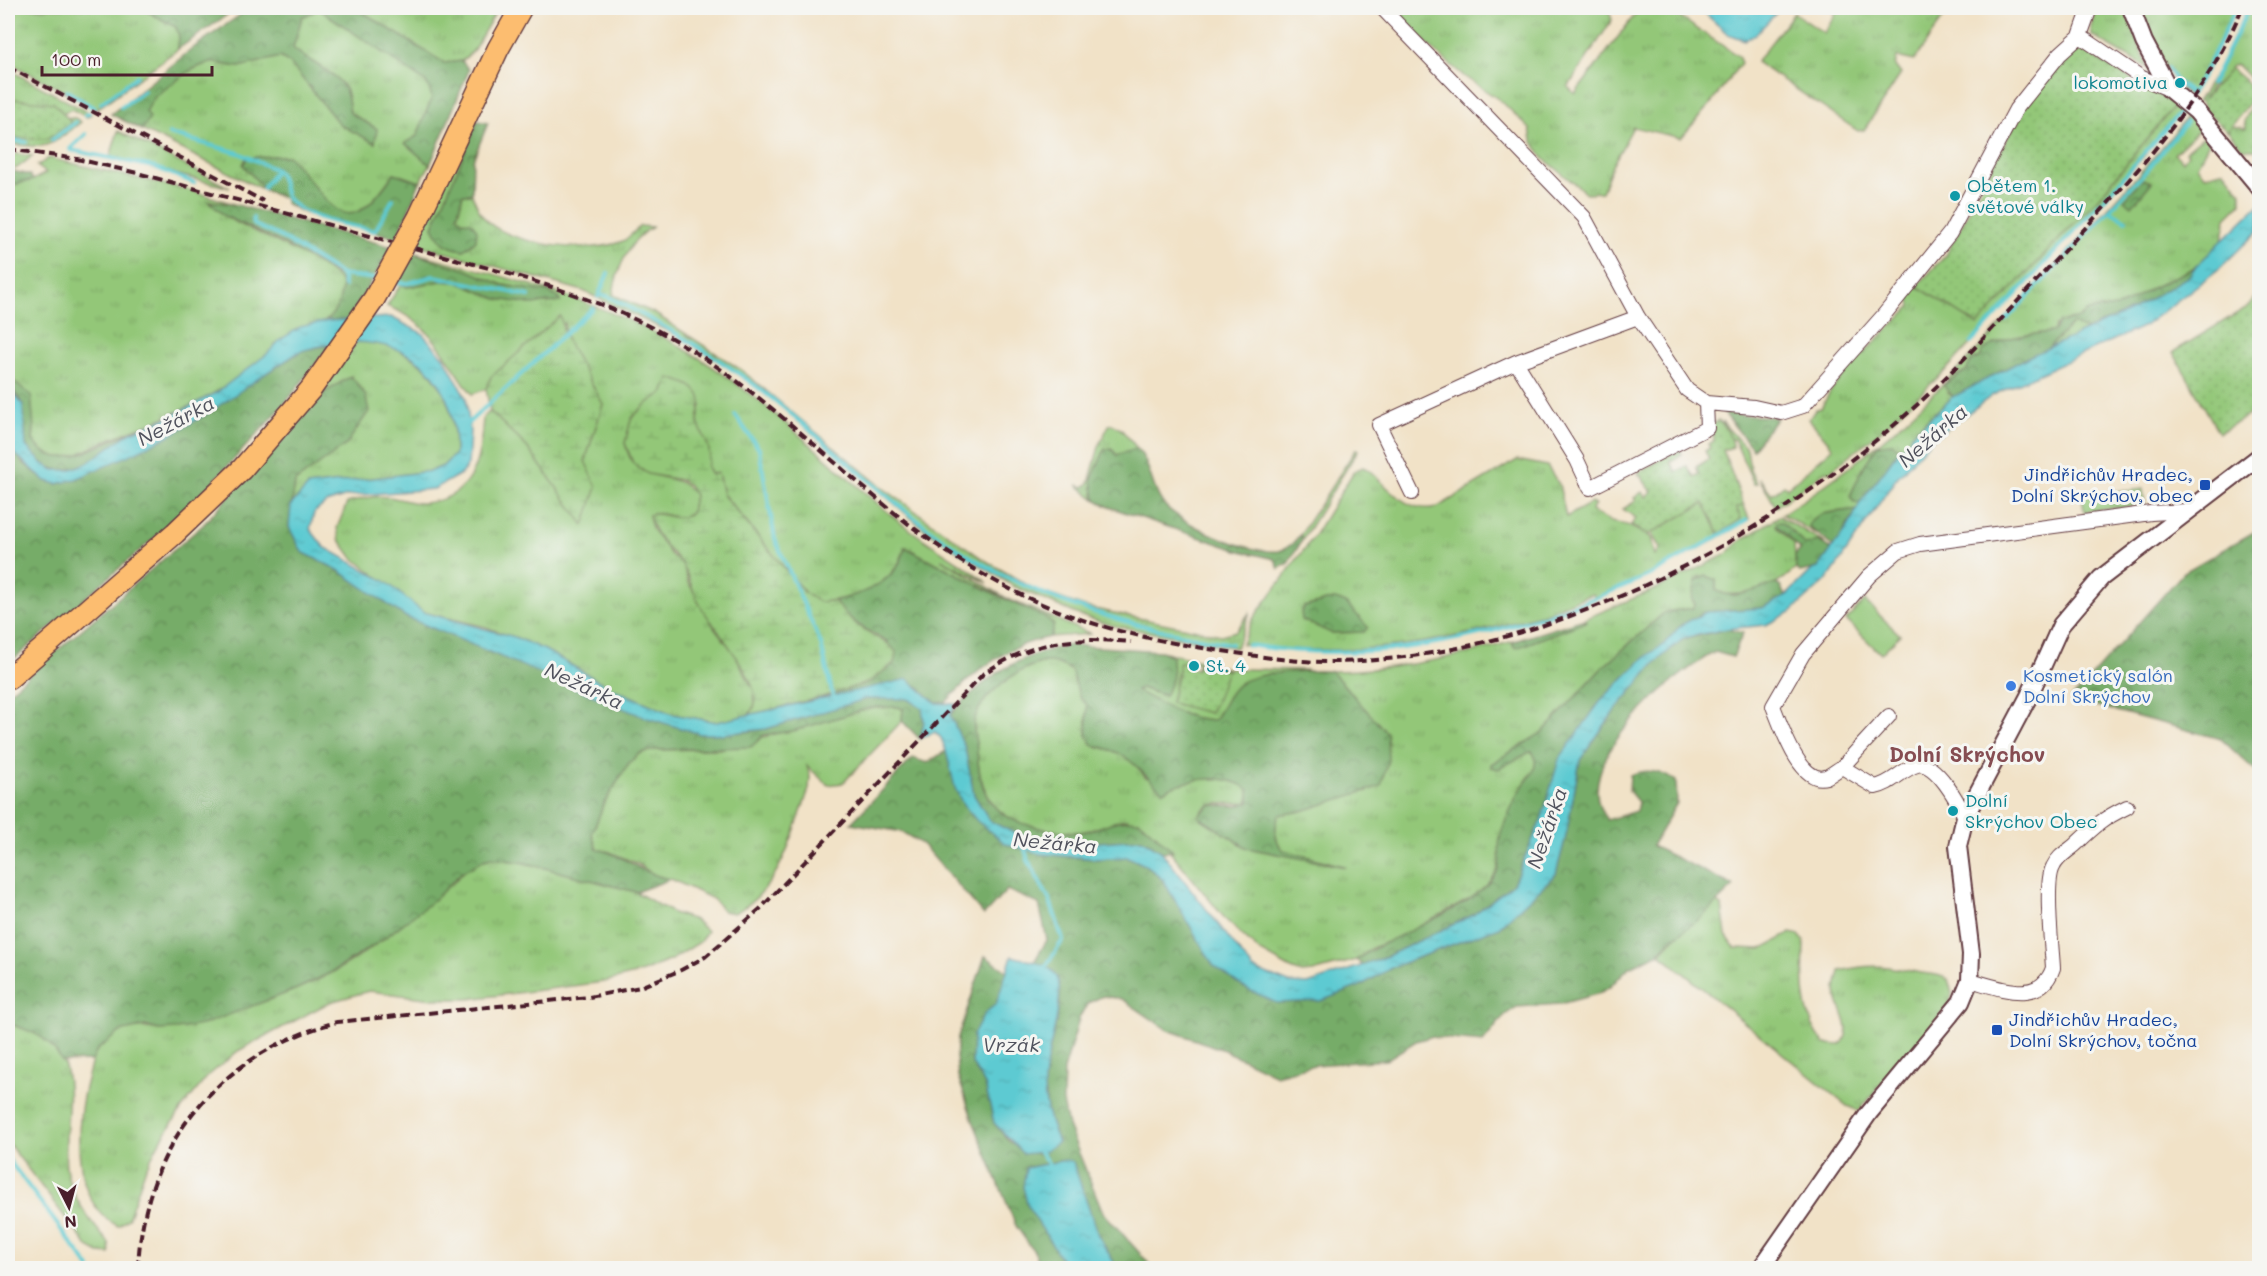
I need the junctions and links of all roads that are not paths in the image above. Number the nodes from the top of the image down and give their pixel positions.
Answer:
1 (521, 8) edge
2 (1382, 8) edge
3 (2090, 8) edge
4 (2132, 8) edge
5 (2080, 36) junction
6 (2169, 89) junction
7 (2257, 185) edge
8 (1638, 317) junction
9 (1516, 362) junction
10 (1706, 403) junction
11 (2259, 456) edge
12 (1412, 493) dead end
13 (2186, 511) junction
14 (8, 679) edge
15 (1889, 716) dead end
16 (1842, 767) junction
17 (1980, 787) junction
18 (1955, 795) junction
19 (2127, 807) dead end
20 (1965, 818) junction
21 (1970, 980) junction
22 (1761, 1269) edge

1 - 14 main road, bridge
2 - 8 street
3 - 5 street
4 - 6 street
5 - 6 street
5 - 10 street
6 - 7 street
8 - 9 street
8 - 10 street
9 - 10 street
9 - 12 street
11 - 13 street
13 - 16 street
13 - 17 street
15 - 16 street
16 - 18 street
17 - 18 street
17 - 20 street
18 - 20 street
19 - 21 street
20 - 21 street
21 - 22 street

